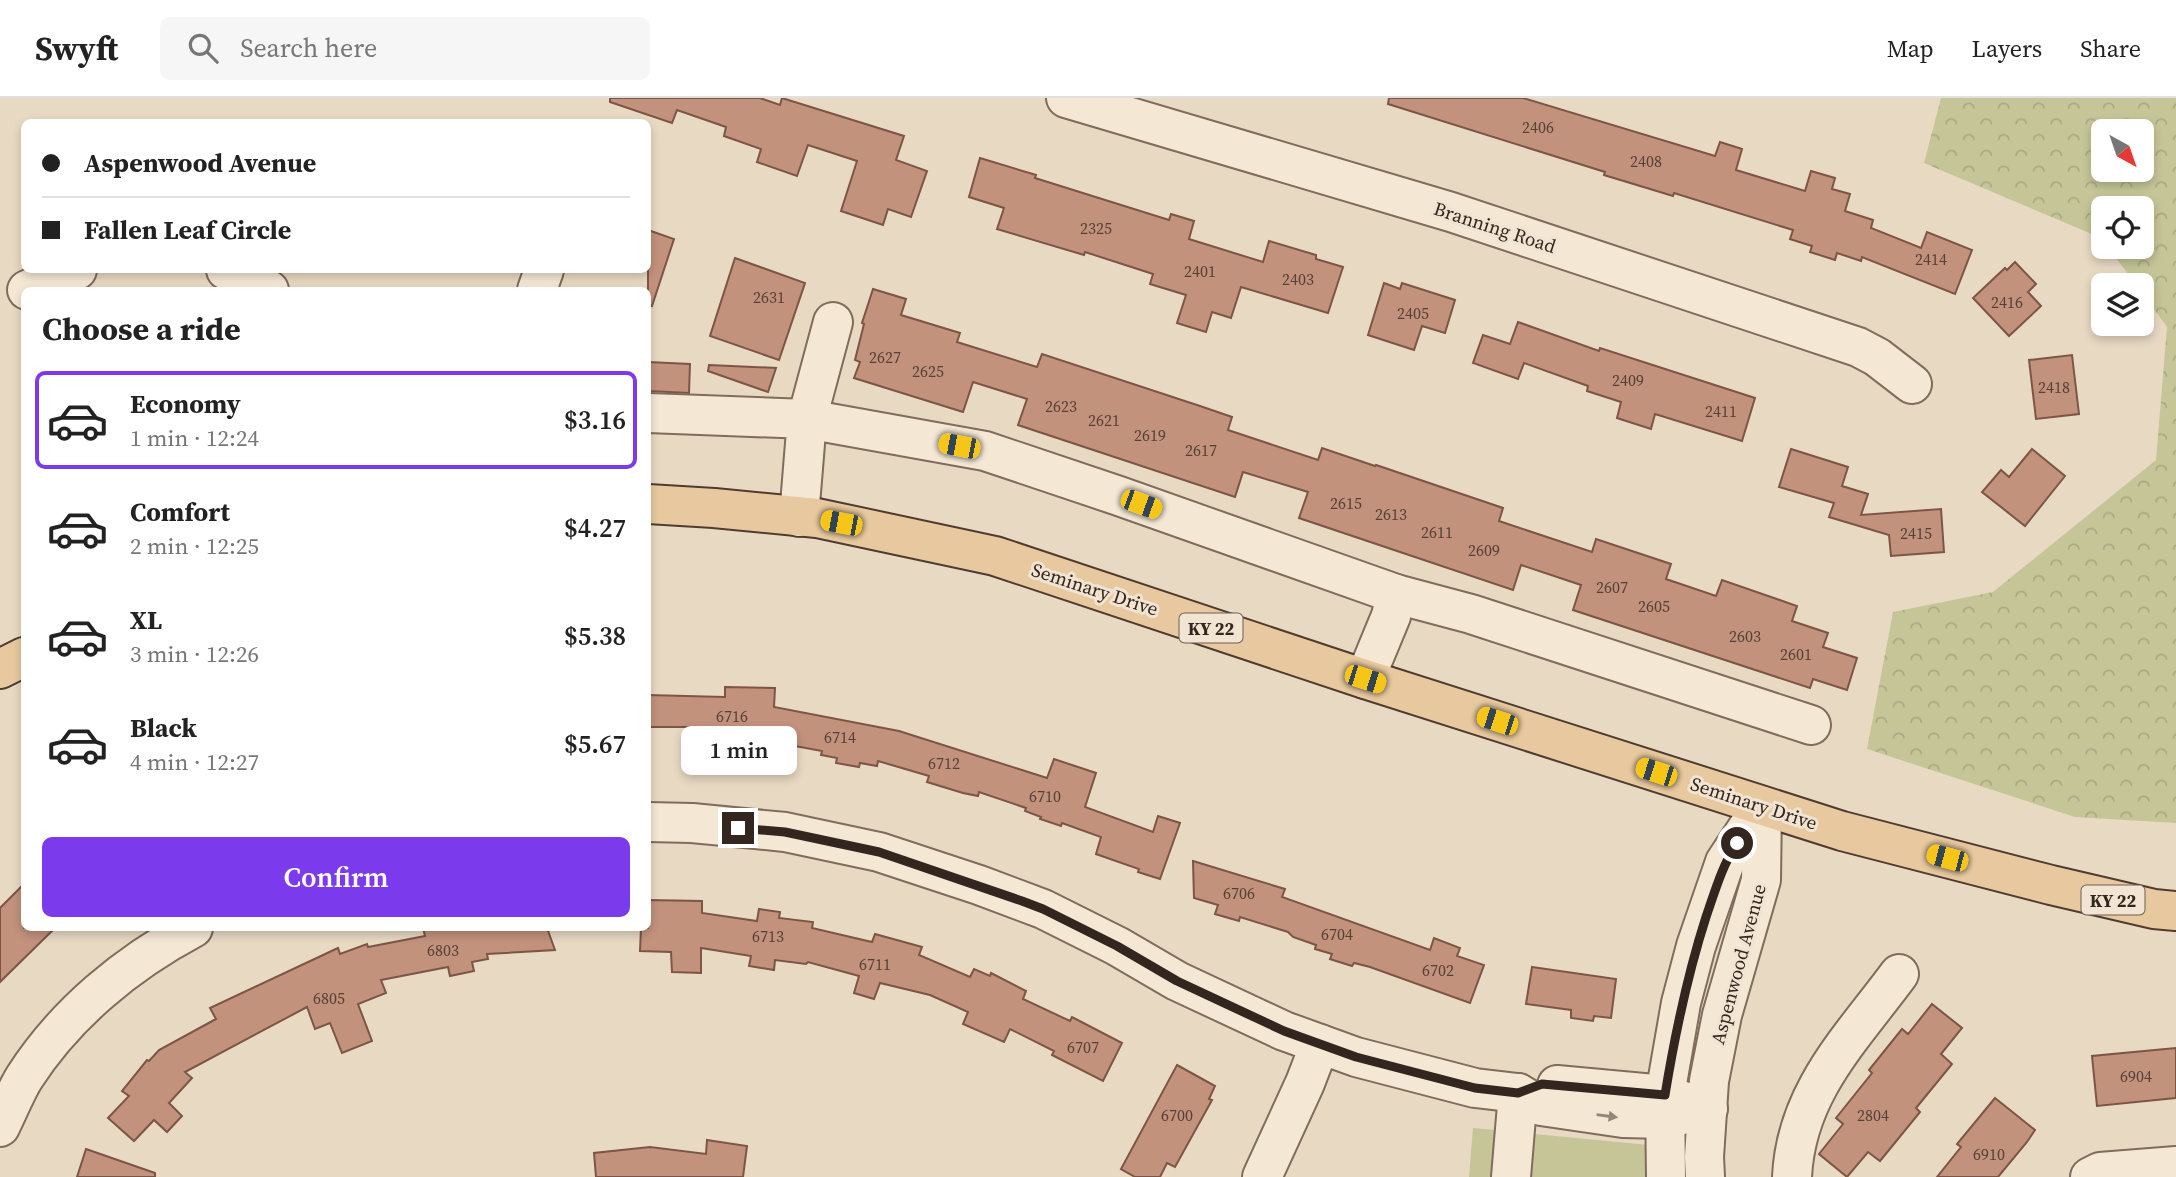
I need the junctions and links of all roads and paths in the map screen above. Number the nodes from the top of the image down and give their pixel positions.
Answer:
1 (1066, 98) edge
2 (1164, 111) edge
3 (70, 273) edge
4 (234, 273) edge
5 (36, 287) edge
6 (264, 287) edge
7 (21, 294) edge
8 (0, 305) edge
9 (833, 322) dead end
10 (1912, 384) dead end
11 (651, 413) edge
12 (807, 419) junction
13 (651, 504) edge
14 (799, 517) junction
15 (1396, 594) junction
16 (21, 658) edge
17 (0, 669) edge
18 (1365, 679) junction
19 (1811, 725) dead end
20 (1762, 806) junction
21 (651, 822) edge
22 (2176, 911) edge
23 (187, 931) edge
24 (1899, 974) dead end
25 (1320, 1044) junction
26 (1518, 1093) junction
27 (1665, 1107) junction
28 (1708, 1109) junction
29 (0, 1127) edge
30 (2176, 1166) edge
31 (1262, 1177) edge
32 (1511, 1177) edge
33 (1666, 1177) edge
34 (1706, 1177) edge
35 (1792, 1177) edge
36 (2090, 1177) edge

1 - 2 street, Branning Road
2 - 10 street, Branning Road
3 - 5 street
4 - 6 street
7 - 8 street
9 - 12 street
11 - 12 street
12 - 14 street
12 - 15 street
13 - 14 main road, Seminary Drive / KY 22
14 - 18 main road, Seminary Drive / KY 22
15 - 18 street
15 - 19 street
16 - 17 main road
18 - 20 main road, Seminary Drive / KY 22
20 - 22 main road, Seminary Drive / KY 22
20 - 27 street, Aspenwood Avenue
20 - 28 street, Aspenwood Avenue
21 - 25 street
23 - 29 street
24 - 35 street
25 - 26 street
25 - 31 street
26 - 27 street
26 - 32 street
27 - 28 street
27 - 33 street, Aspenwood Avenue
28 - 34 street, Aspenwood Avenue
30 - 36 street

